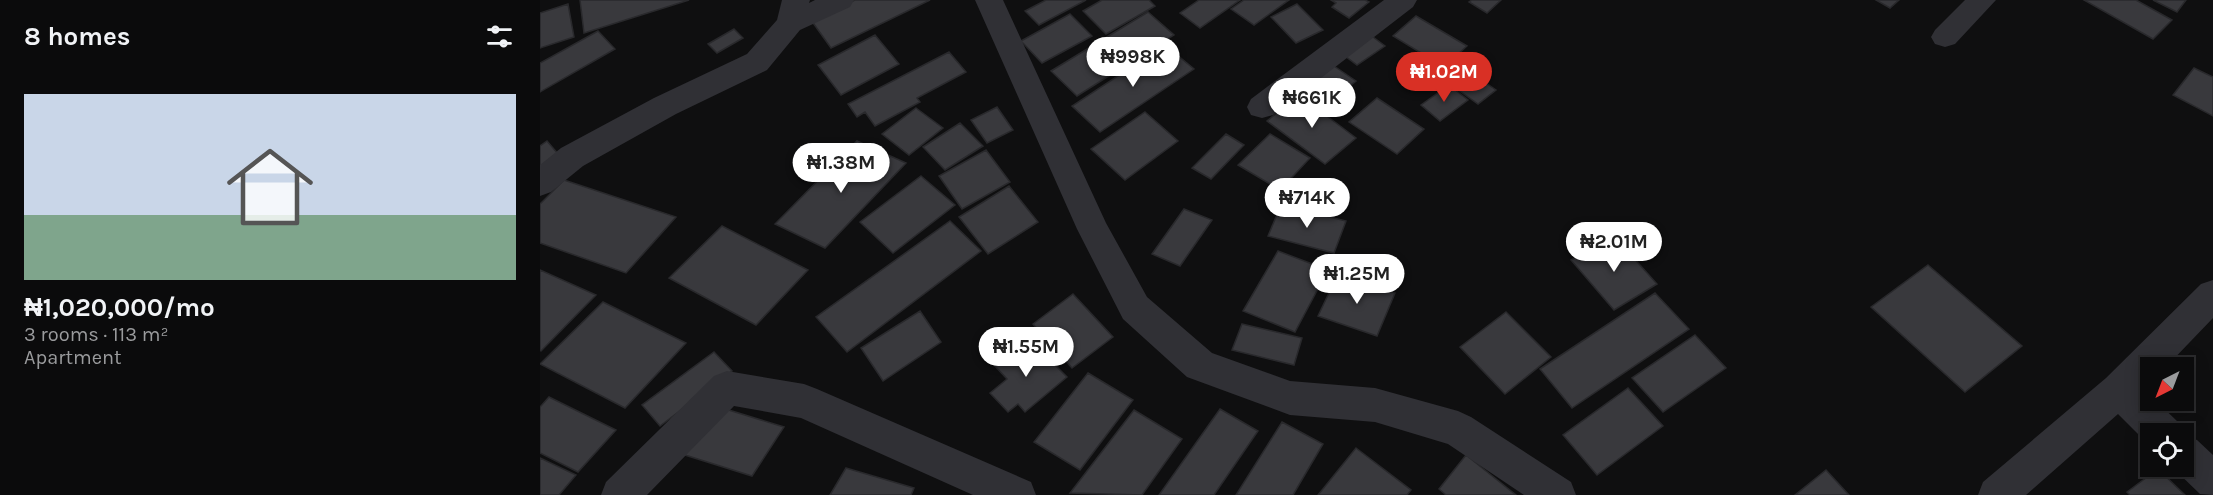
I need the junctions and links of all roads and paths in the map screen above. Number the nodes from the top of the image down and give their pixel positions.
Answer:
1 (840, 0) edge
2 (989, 0) edge
3 (1403, 0) edge
4 (1982, 0) edge
5 (793, 12) edge
6 (1945, 38) dead end
7 (1262, 107) dead end
8 (540, 183) edge
9 (2213, 295) edge
10 (2119, 390) junction
11 (2153, 423) edge
12 (2194, 463) edge
13 (2213, 481) edge
14 (620, 495) edge
15 (1017, 495) edge
16 (1557, 495) edge
17 (1997, 495) edge

1 - 5 street
2 - 16 street
3 - 7 street
4 - 6 street
5 - 8 street
9 - 10 street
10 - 11 street
10 - 17 street
12 - 13 street
14 - 15 street

